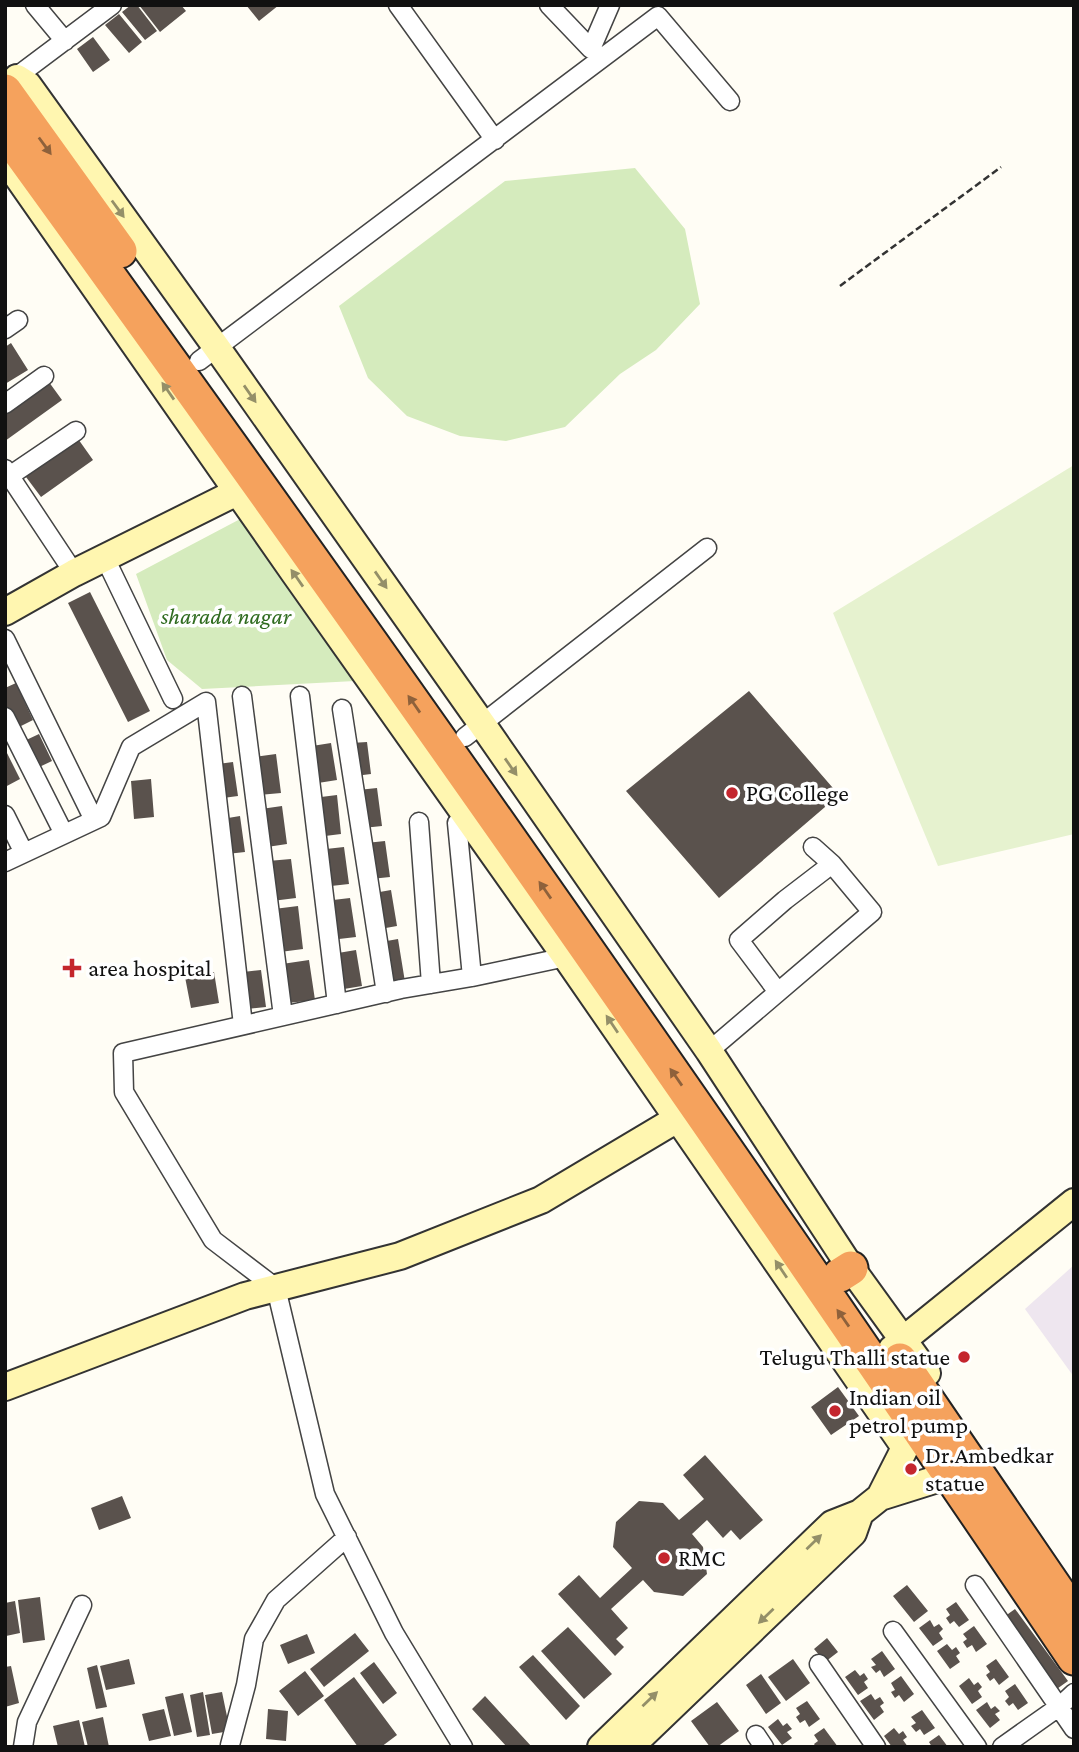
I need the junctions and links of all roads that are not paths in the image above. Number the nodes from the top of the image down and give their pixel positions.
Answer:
1 (35, 5) edge
2 (111, 5) edge
3 (398, 5) edge
4 (549, 5) edge
5 (610, 5) edge
6 (65, 41) junction
7 (9, 84) edge
8 (730, 101) dead end
9 (5, 132) edge
10 (495, 140) junction
11 (5, 159) edge
12 (150, 349) junction
13 (208, 354) junction
14 (44, 376) dead end
15 (5, 404) edge
16 (76, 431) dead end
17 (7, 475) edge
18 (237, 492) junction
19 (707, 548) dead end
20 (105, 558) junction
21 (74, 573) junction
22 (5, 612) edge
23 (5, 639) edge
24 (242, 696) dead end
25 (300, 696) dead end
26 (173, 699) dead end
27 (342, 709) dead end
28 (5, 717) edge
29 (473, 731) junction
30 (5, 815) edge
31 (465, 816) junction
32 (94, 820) junction
33 (419, 822) dead end
34 (64, 834) junction
35 (813, 847) dead end
36 (24, 853) junction
37 (5, 862) edge
38 (832, 864) junction
39 (566, 957) junction
40 (472, 977) junction
41 (431, 984) junction
42 (778, 992) junction
43 (386, 993) junction
44 (337, 1004) junction
45 (283, 1016) junction
46 (243, 1025) junction
47 (709, 1051) junction
48 (677, 1119) junction
49 (731, 1139) junction
50 (1074, 1202) edge
51 (276, 1288) junction
52 (897, 1344) junction
53 (5, 1387) edge
54 (926, 1421) junction
55 (960, 1467) junction
56 (870, 1505) junction
57 (347, 1537) junction
58 (975, 1585) dead end
59 (1074, 1589) edge
60 (82, 1605) dead end
61 (1074, 1615) edge
62 (893, 1631) dead end
63 (1074, 1658) edge
64 (819, 1664) dead end
65 (1074, 1675) edge
66 (1074, 1693) edge
67 (1060, 1706) junction
68 (1074, 1729) edge
69 (226, 1746) edge
70 (23, 1747) edge
71 (463, 1747) edge
72 (601, 1747) edge
73 (630, 1747) edge
74 (876, 1747) edge
75 (977, 1747) edge
76 (1002, 1747) edge

1 - 6 street
2 - 6 street
3 - 10 street
4 - 5 street
6 - 7 street
7 -> 13 highway
8 - 10 street
9 - 12 highway
10 - 13 street
11 - 12 street
18 -> 12 street
49 -> 12 highway
13 -> 29 highway
14 - 15 street
16 - 17 street
17 - 21 street
18 - 20 street
31 -> 18 street
19 - 29 street
20 - 21 street
20 - 26 street
21 - 22 street
23 - 32 street
24 - 45 street
25 - 44 street
27 - 43 street
28 - 34 street
29 -> 47 street
29 - 49 highway
30 - 36 street
31 - 39 street
31 - 40 street
32 - 34 street
32 - 46 street
33 - 41 street
34 - 36 street
35 - 38 street
36 - 37 street
38 - 42 street
38 - 42 street
39 - 40 street
48 -> 39 street
40 - 41 street
41 - 43 street
42 - 47 street
43 - 44 street
44 - 45 street
45 - 46 street
46 - 51 street
47 - 49 street
48 - 49 street
48 - 51 street
49 - 52 highway
54 -> 49 highway
50 - 52 street
51 - 53 street
51 - 57 street
52 - 54 highway
54 - 55 highway
54 - 56 street
55 - 56 street
55 - 59 street
55 - 61 highway
55 - 63 highway
55 - 65 street
72 -> 56 street
56 -> 73 street
57 - 69 street
57 - 71 street
58 - 67 street
60 - 70 street
62 - 75 street
64 - 74 street
66 - 67 street
67 - 68 street
67 - 76 street

